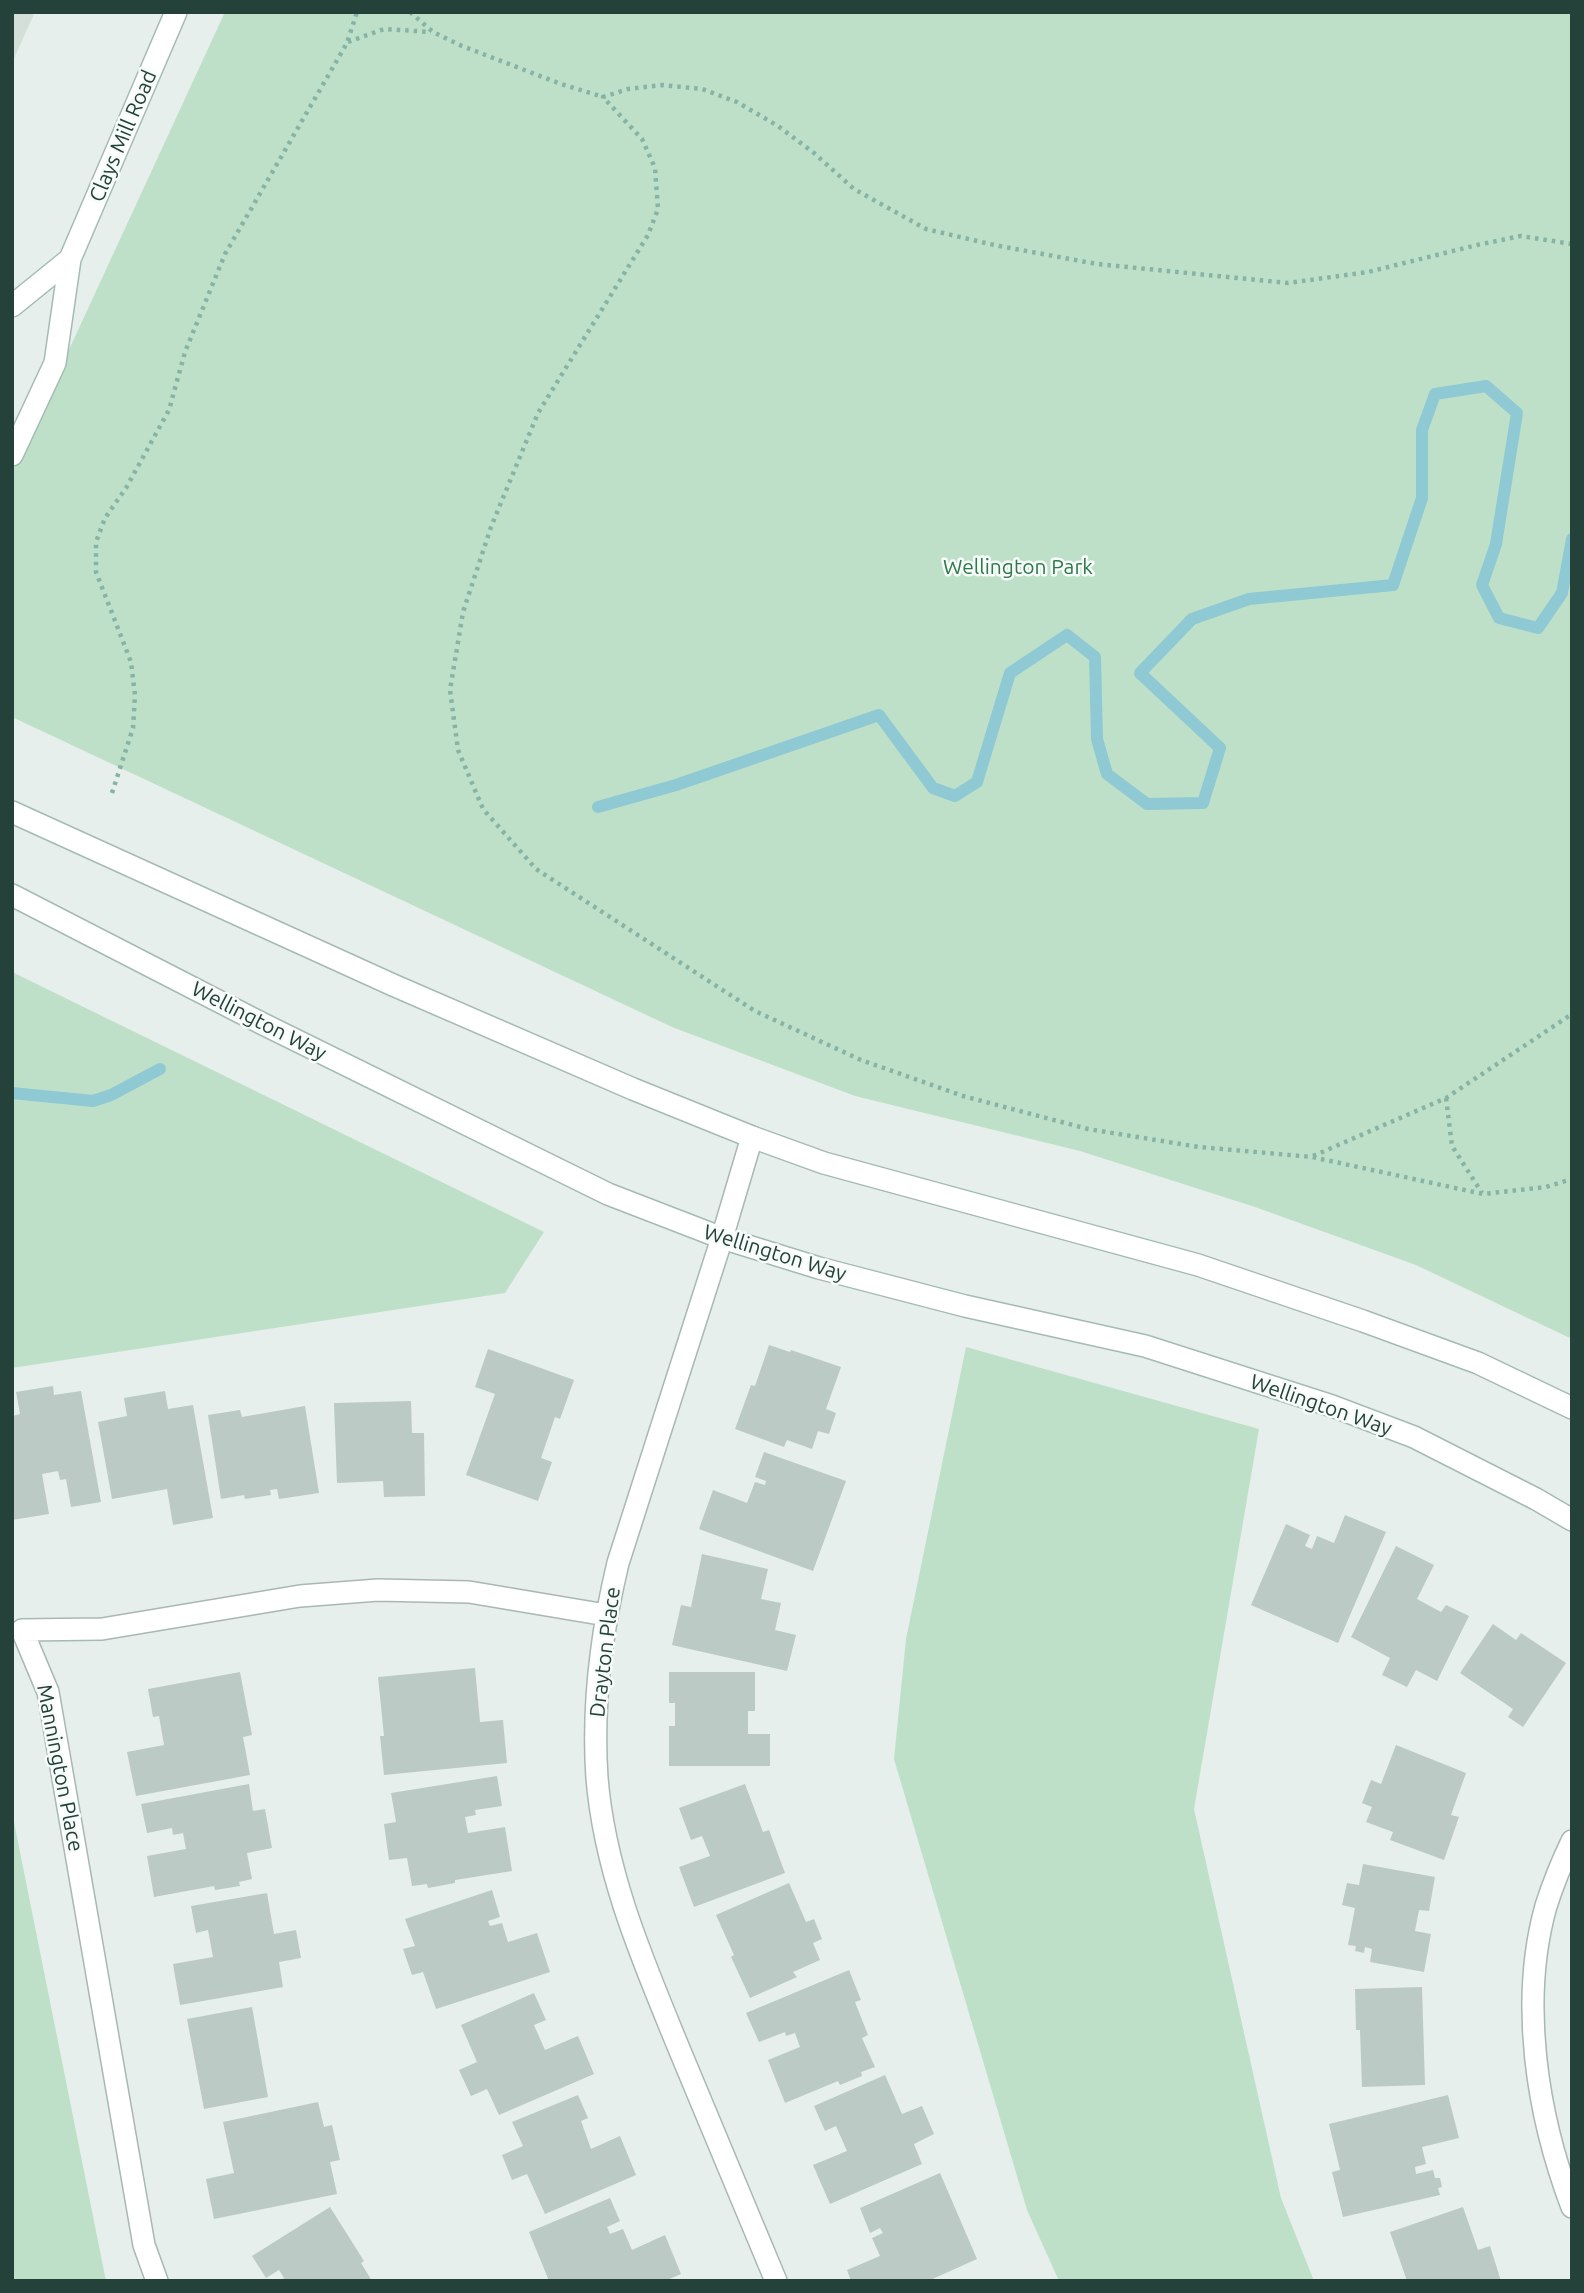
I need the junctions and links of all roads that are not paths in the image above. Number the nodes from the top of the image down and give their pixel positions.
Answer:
1 (176, 12) edge
2 (70, 259) junction
3 (12, 306) edge
4 (12, 455) edge
5 (12, 813) edge
6 (12, 895) edge
7 (752, 1137) junction
8 (722, 1238) junction
9 (1572, 1408) edge
10 (1572, 1520) edge
11 (606, 1615) junction
12 (1572, 1841) edge
13 (1572, 2207) edge
14 (157, 2281) edge
15 (776, 2281) edge

1 - 2 main road, Clays Mill Road
2 - 3 main road, Clays Mill Road
2 - 4 main road, Clays Mill Road
5 - 7 main road
6 - 8 main road, Wellington Way
7 - 8 main road, Drayton Place
7 - 9 main road
8 - 10 main road, Wellington Way
8 - 11 main road, Drayton Place
11 - 14 main road, Mannington Place
11 - 15 main road, Drayton Place
12 - 13 main road

